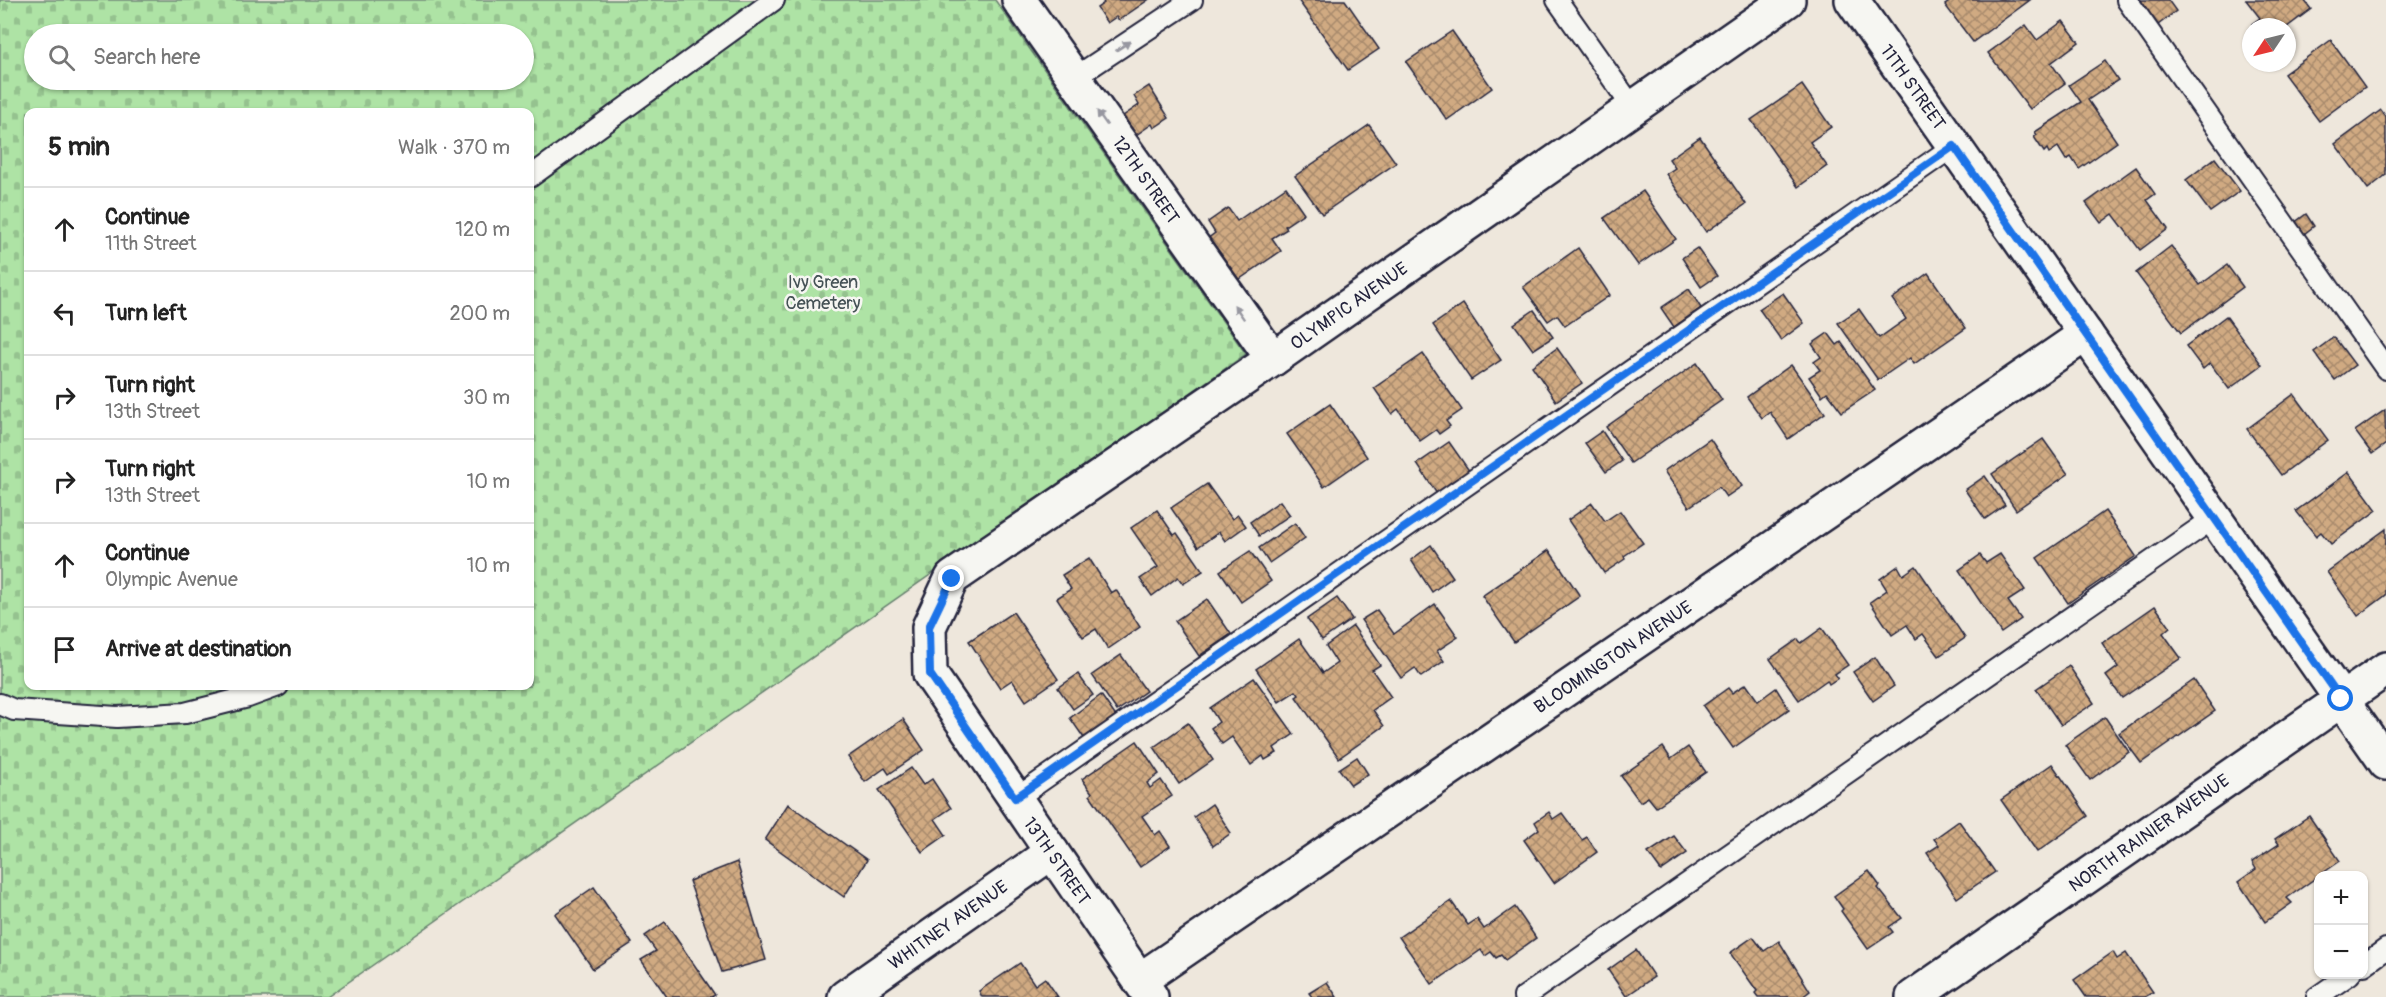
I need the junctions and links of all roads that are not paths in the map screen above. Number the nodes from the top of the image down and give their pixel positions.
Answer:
1 (774, 0) edge
2 (1019, 0) edge
3 (1192, 0) edge
4 (1557, 0) edge
5 (1788, 0) edge
6 (1852, 0) edge
7 (2127, 0) edge
8 (1074, 78) junction
9 (1633, 108) junction
10 (1954, 146) junction
11 (534, 174) edge
12 (2086, 334) junction
13 (1273, 359) junction
14 (2386, 369) edge
15 (2214, 518) junction
16 (929, 627) joint
17 (2386, 669) edge
18 (266, 690) edge
19 (2341, 699) junction
20 (0, 704) edge
21 (2386, 763) edge
22 (1015, 798) junction
23 (1052, 852) junction
24 (2386, 949) edge
25 (2368, 962) edge
26 (2344, 979) edge
27 (1146, 989) edge
28 (845, 997) edge
29 (1524, 997) edge
30 (1913, 997) edge
31 (2317, 997) edge

1 - 11 lane
2 - 8 street, 12TH STREET
8 -> 3 lane
4 - 9 lane
5 - 9 street, OLYMPIC AVENUE
6 - 10 street, 11TH STREET
7 - 14 lane
13 -> 8 street, 12TH STREET
9 - 13 street, OLYMPIC AVENUE
10 - 12 street, 11TH STREET
10 - 22 lane
12 - 15 street, 11TH STREET
12 - 27 street, BLOOMINGTON AVENUE
13 - 16 street, OLYMPIC AVENUE
15 - 19 street, 11TH STREET
15 - 29 lane
16 - 22 street, 13TH STREET
17 - 19 street, NORTH RAINIER AVENUE
18 - 20 lane
19 - 21 street, 11TH STREET
19 - 30 street, NORTH RAINIER AVENUE
22 - 23 street, 13TH STREET
23 - 27 street, 13TH STREET
23 - 28 street, WHITNEY AVENUE
24 - 25 lane
26 - 31 lane

